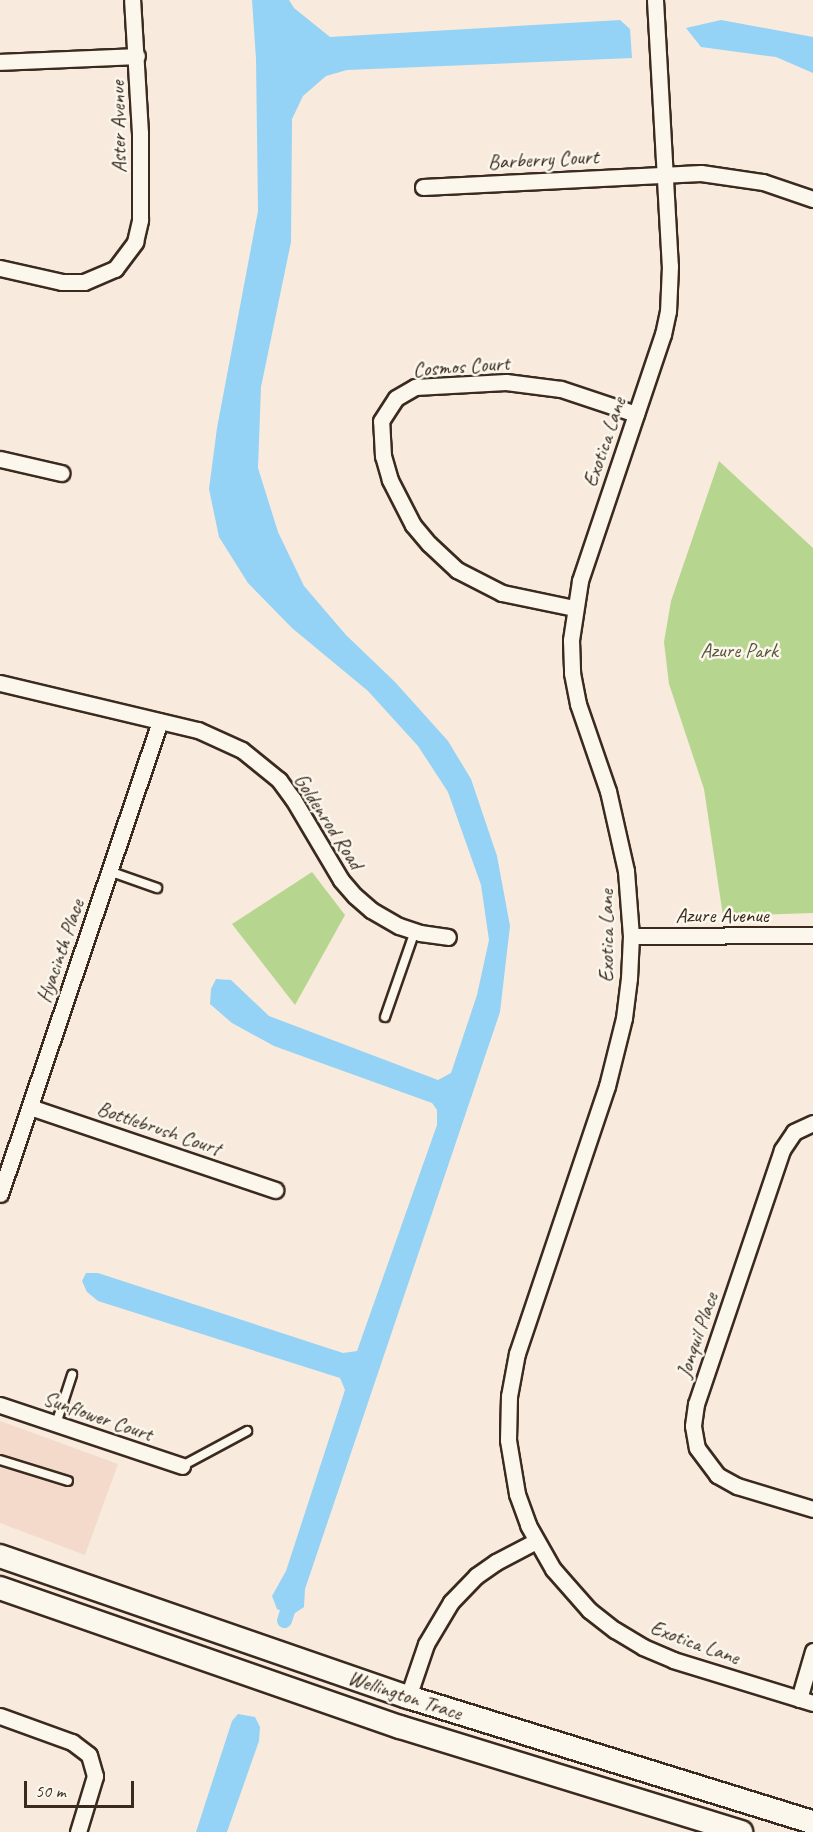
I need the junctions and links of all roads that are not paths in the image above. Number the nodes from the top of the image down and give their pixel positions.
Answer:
1 (132, 0) edge
2 (655, 0) edge
3 (137, 56) junction
4 (0, 62) edge
5 (665, 173) junction
6 (423, 187) dead end
7 (813, 199) edge
8 (0, 268) edge
9 (636, 414) junction
10 (0, 459) edge
11 (61, 473) dead end
12 (574, 608) junction
13 (0, 684) edge
14 (160, 721) junction
15 (109, 871) junction
16 (157, 888) dead end
17 (415, 931) junction
18 (813, 935) edge
19 (631, 936) junction
20 (448, 937) dead end
21 (385, 1017) dead end
22 (30, 1107) junction
23 (813, 1123) edge
24 (275, 1190) dead end
25 (0, 1194) edge
26 (72, 1375) dead end
27 (0, 1405) edge
28 (56, 1424) junction
29 (247, 1431) dead end
30 (0, 1460) edge
31 (182, 1466) joint
32 (68, 1481) dead end
33 (813, 1509) edge
34 (536, 1541) junction
35 (0, 1556) edge
36 (0, 1588) edge
37 (813, 1651) edge
38 (408, 1697) junction
39 (806, 1701) edge
40 (0, 1716) edge
41 (813, 1822) edge
42 (78, 1832) edge
43 (741, 1832) edge

1 - 3 street, Aster Avenue
2 - 5 street, Exotica Lane
3 - 4 street
3 - 8 street, Aster Avenue
5 - 6 street, Barberry Court
5 - 7 street, Barberry Court
5 - 9 street, Exotica Lane
9 - 12 street, Exotica Lane
9 - 12 street, Cosmos Court
10 - 11 street
12 - 19 street, Exotica Lane
13 - 14 street, Goldenrod Road
14 - 15 street, Hyacinth Place
14 - 17 street, Goldenrod Road
15 - 16 lane
15 - 22 street, Hyacinth Place
17 - 20 street, Goldenrod Road
17 - 21 lane
18 - 19 street, Azure Avenue
19 - 34 street, Exotica Lane
22 - 24 street, Bottlebrush Court
22 - 25 street, Hyacinth Place
23 - 33 street, Jonquil Place
26 - 28 lane
27 - 28 street, Sunflower Court
28 - 31 street, Sunflower Court
29 - 31 lane
30 - 32 lane
34 - 38 street
34 - 39 street, Exotica Lane
35 - 38 street, Wellington Trace
36 - 43 street, Wellington Trace
37 - 39 street
38 - 41 street, Wellington Trace
40 - 42 street

